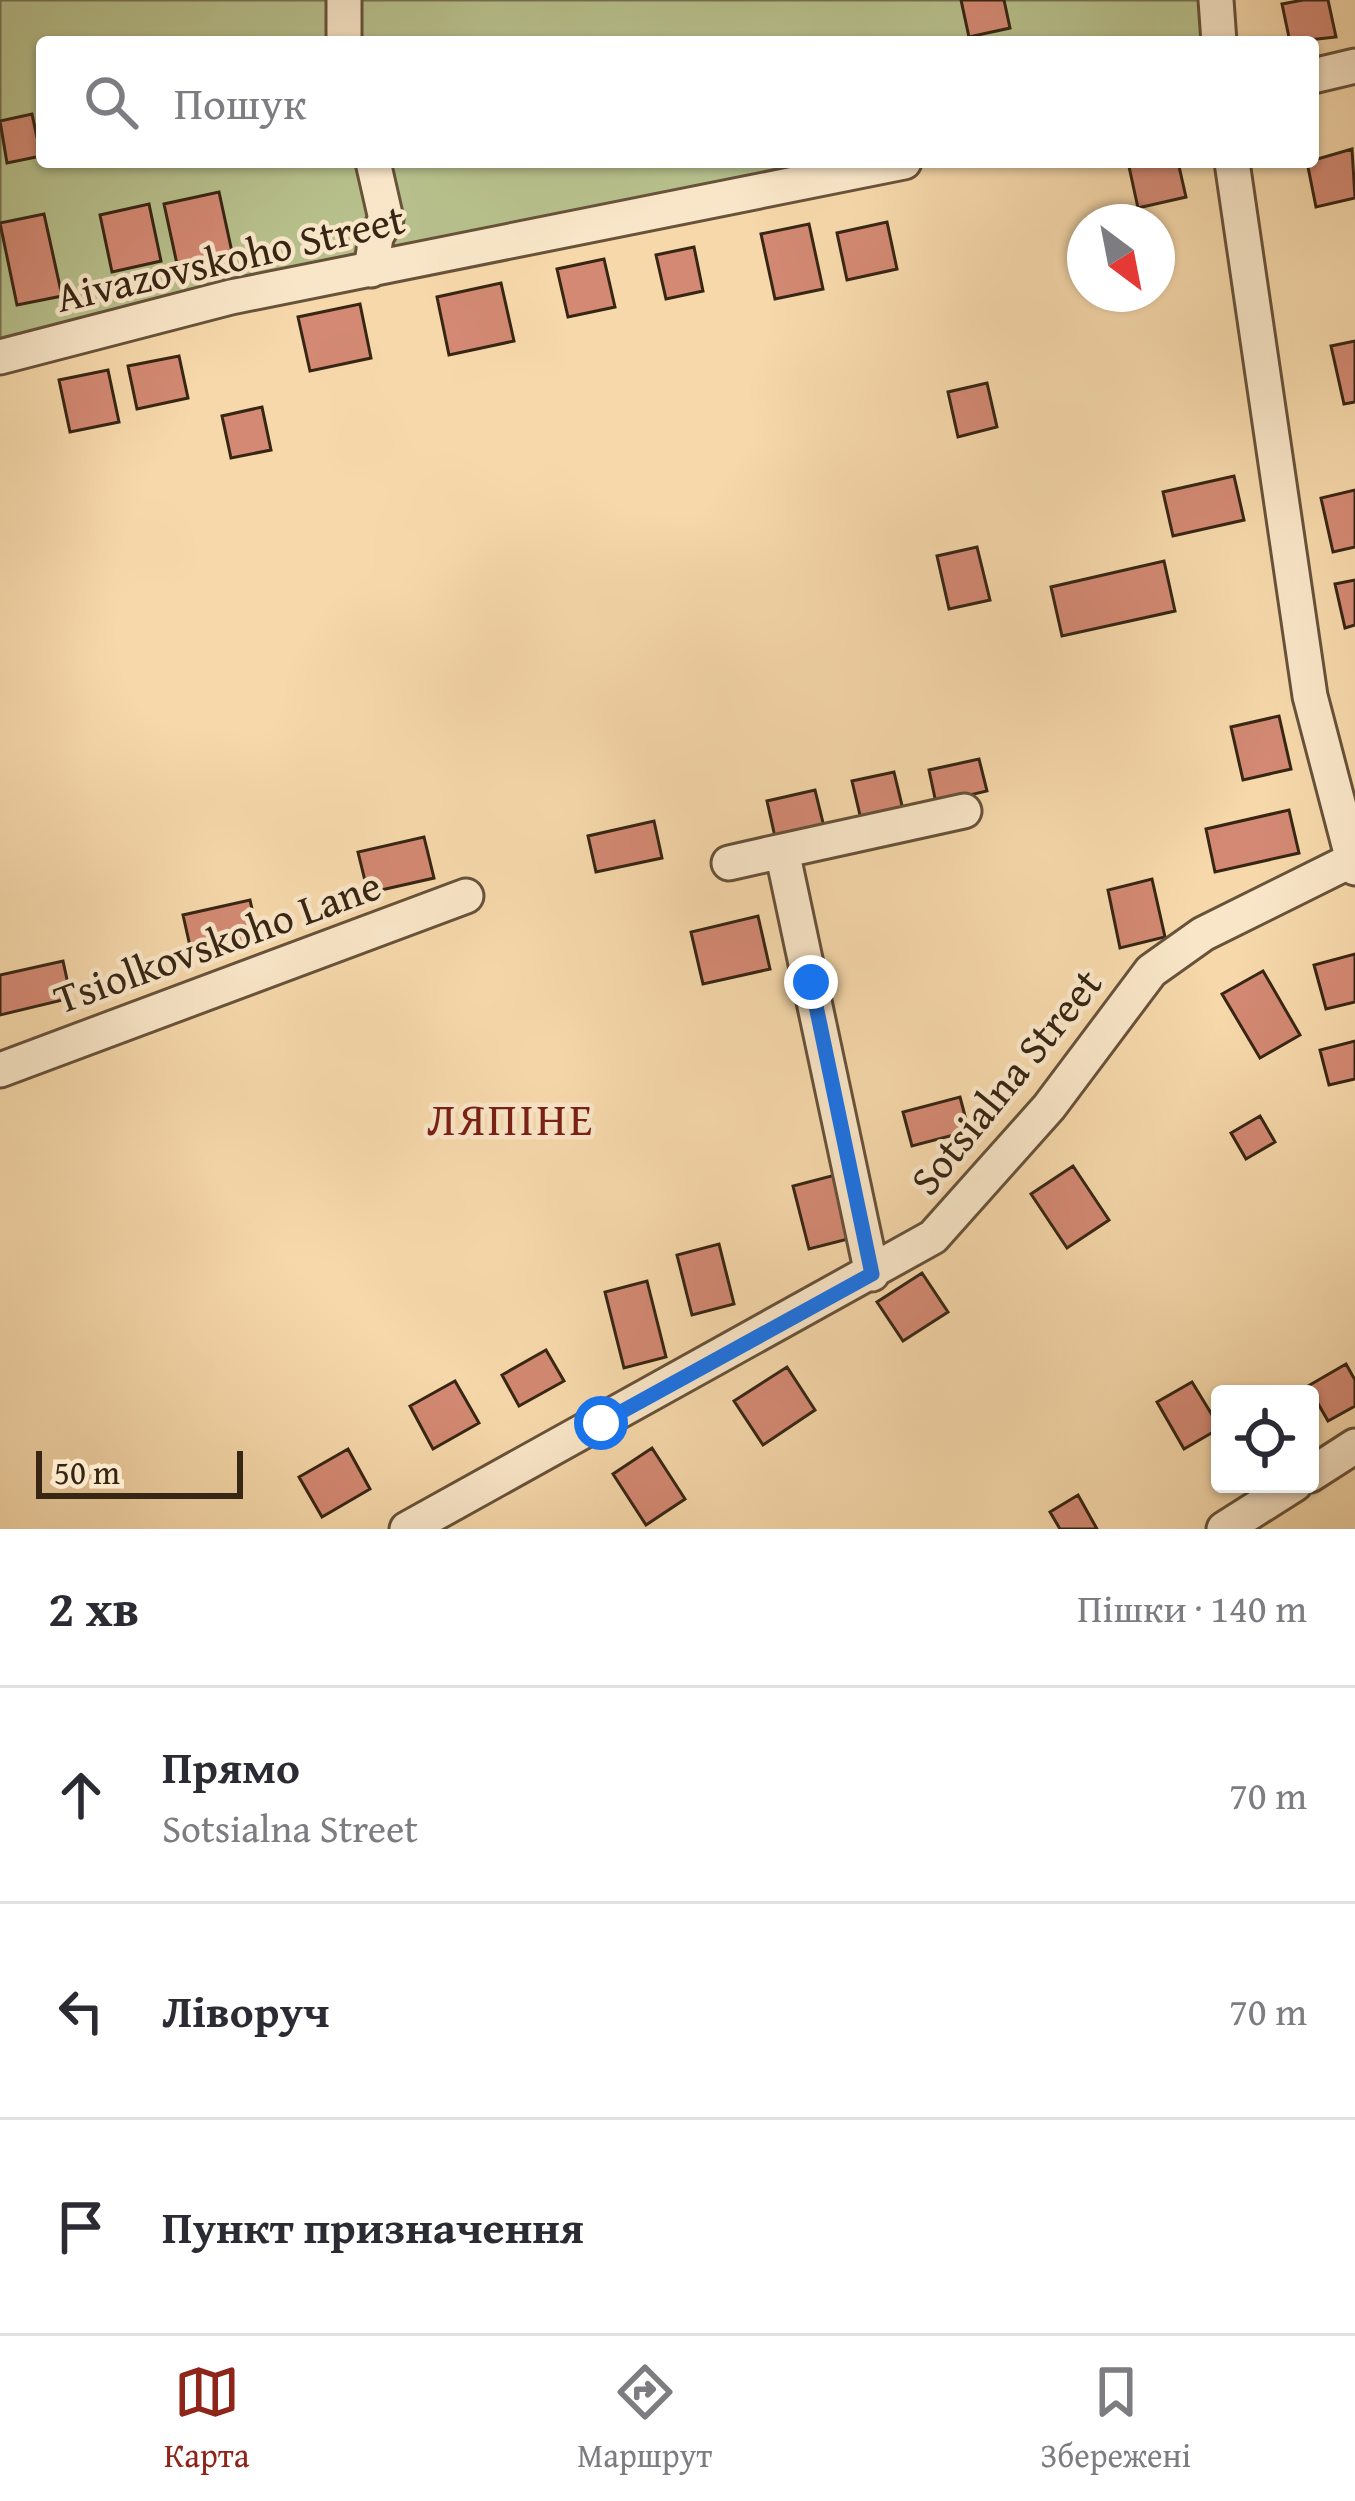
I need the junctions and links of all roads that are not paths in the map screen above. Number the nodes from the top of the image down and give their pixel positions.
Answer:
1 (344, 0) edge
2 (1216, 0) edge
3 (344, 36) edge
4 (1219, 36) edge
5 (1355, 66) edge
6 (1319, 75) edge
7 (374, 168) edge
8 (874, 168) edge
9 (1233, 168) edge
10 (371, 270) junction
11 (0, 357) edge
12 (964, 811) dead end
13 (782, 851) junction
14 (728, 863) dead end
15 (1354, 864) edge
16 (466, 896) dead end
17 (0, 1070) edge
18 (872, 1274) junction
19 (1355, 1447) edge
20 (1319, 1469) edge
21 (1281, 1493) edge
22 (407, 1529) edge
23 (1224, 1529) edge

1 - 3 street
2 - 4 street
5 - 6 street
7 - 10 street
8 - 10 street, Aivazovskoho Street
9 - 15 street
10 - 11 street, Aivazovskoho Street
12 - 13 street
13 - 14 street
13 - 18 street
15 - 18 street, Sotsialna Street
16 - 17 street, Tsiolkovskoho Lane
18 - 22 street, Sotsialna Street
19 - 20 street
21 - 23 street

